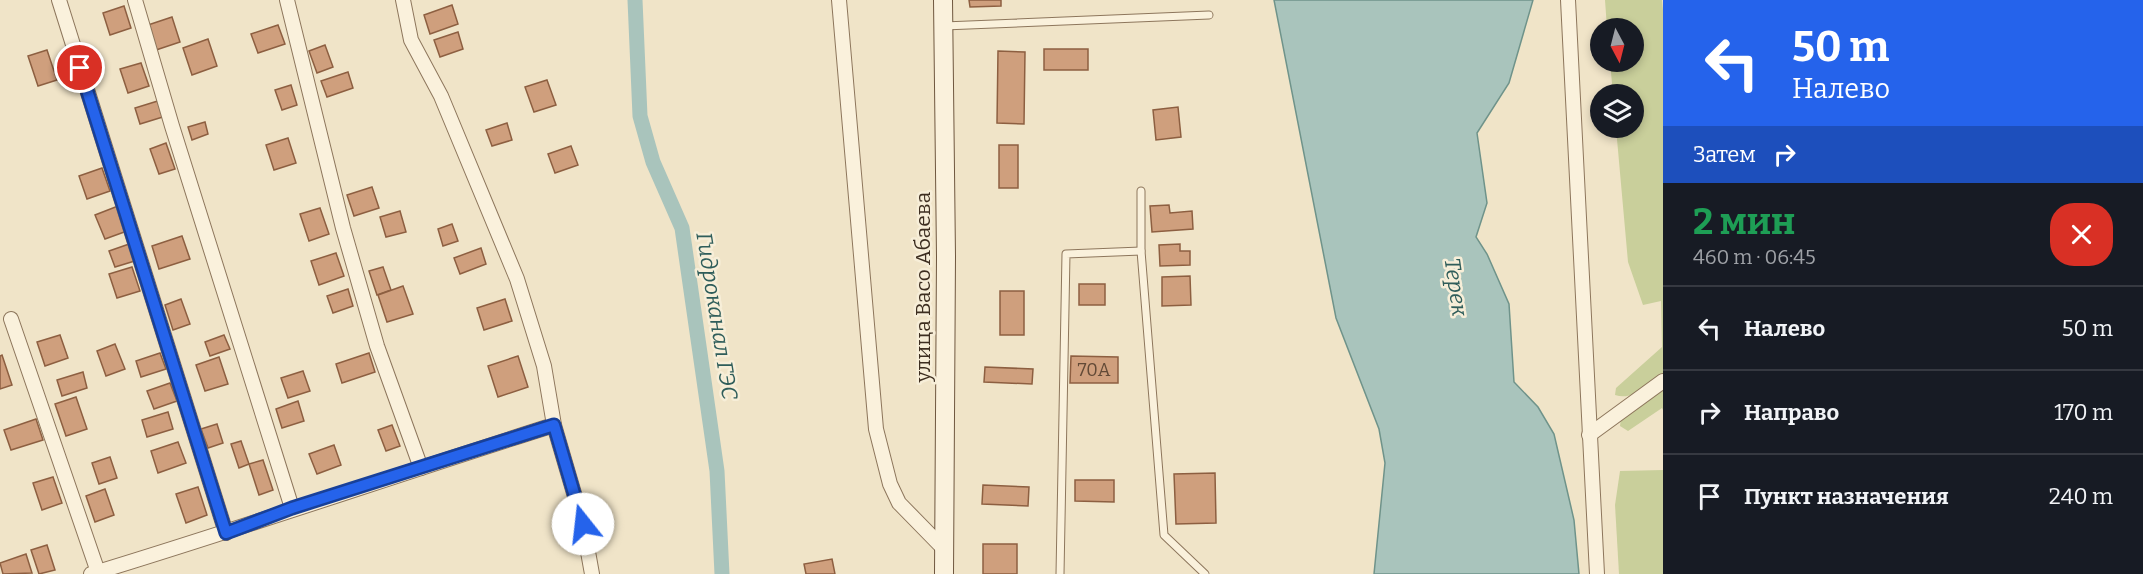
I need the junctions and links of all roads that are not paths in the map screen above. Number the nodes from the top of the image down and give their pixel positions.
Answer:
1 (58, 0) edge
2 (135, 0) edge
3 (287, 0) edge
4 (404, 0) edge
5 (839, 0) edge
6 (943, 0) edge
7 (1568, 0) edge
8 (1209, 15) dead end
9 (943, 27) junction
10 (1141, 190) dead end
11 (1141, 251) junction
12 (11, 319) dead end
13 (1663, 381) edge
14 (554, 425) junction
15 (1589, 435) junction
16 (421, 468) junction
17 (292, 508) junction
18 (226, 533) junction
19 (944, 549) junction
20 (94, 573) edge
21 (592, 574) edge
22 (944, 574) edge
23 (1060, 574) edge
24 (1205, 574) edge
25 (1597, 574) edge

1 - 18 street
2 - 17 street
3 - 16 street
4 - 14 street
5 - 19 street
6 - 9 main road, улица Васо Абаева
7 - 15 street
8 - 9 lane
9 - 19 main road, улица Васо Абаева
10 - 11 lane
11 - 23 lane
11 - 24 lane
12 - 20 street
13 - 15 street
14 - 16 street
14 - 21 street
15 - 25 street
16 - 17 street
17 - 18 street
18 - 20 street
19 - 22 main road, улица Васо Абаева

